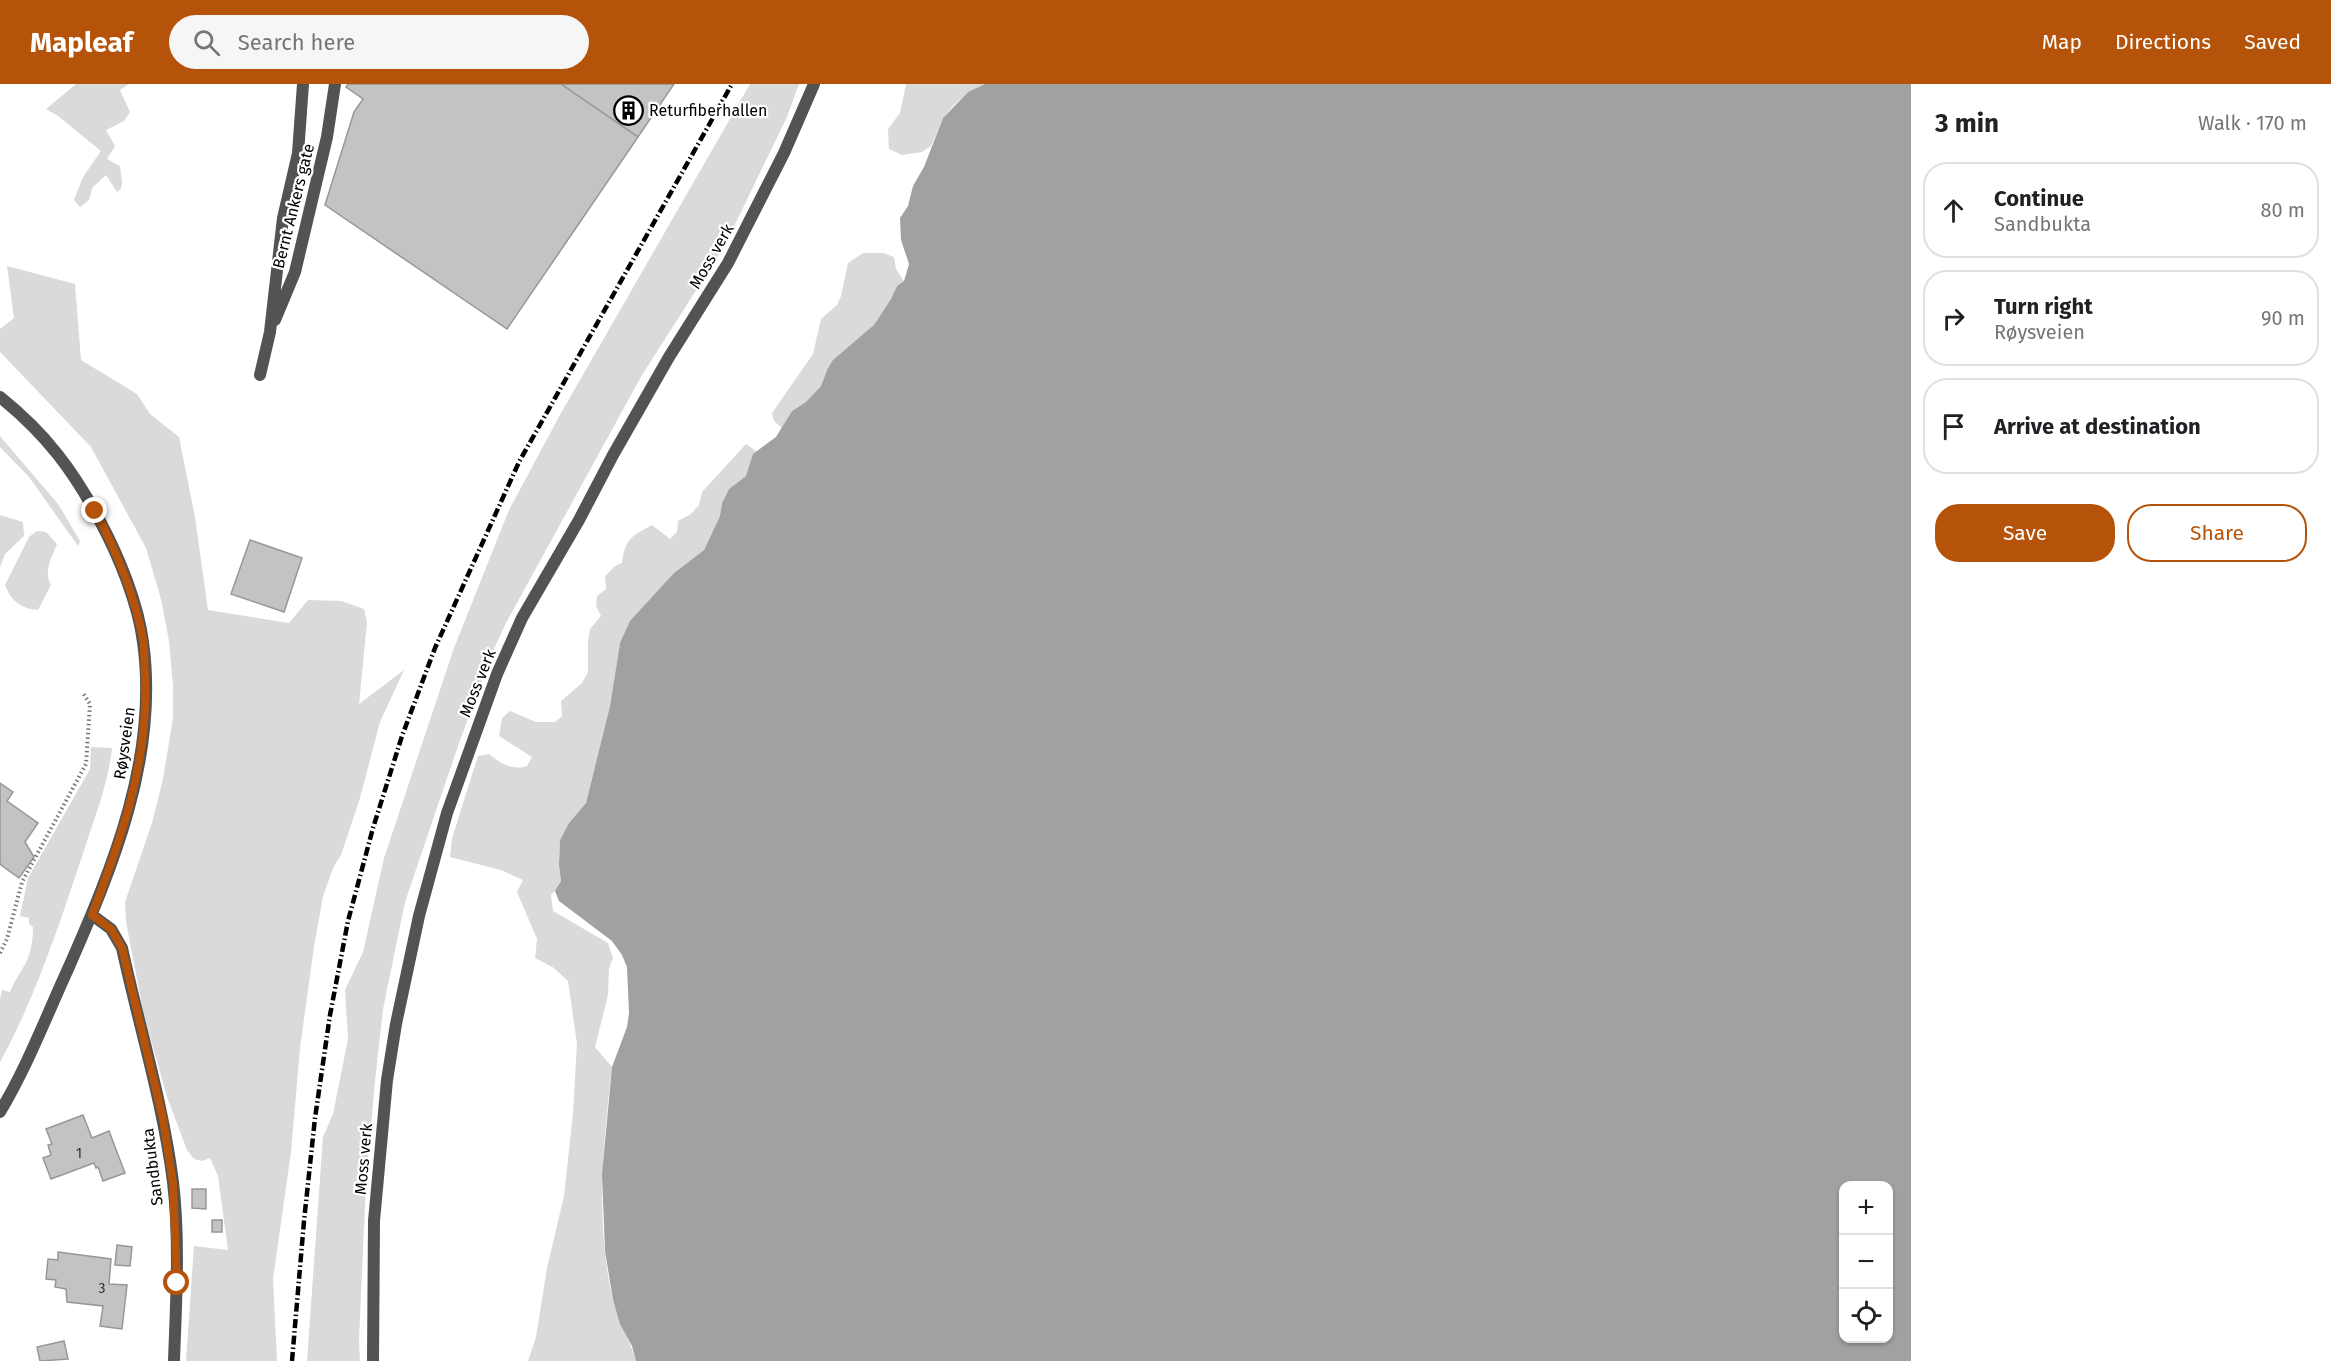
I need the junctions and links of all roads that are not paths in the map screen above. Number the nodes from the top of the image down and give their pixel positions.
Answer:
1 (303, 84) edge
2 (335, 84) edge
3 (814, 84) edge
4 (270, 332) junction
5 (260, 375) dead end
6 (0, 397) edge
7 (92, 915) junction
8 (0, 1112) edge
9 (174, 1361) edge
10 (374, 1361) edge

1 - 4 street, Bernt Ankers gate
2 - 4 street, Bernt Ankers gate
3 - 10 street, Moss verk
4 - 5 street, Bernt Ankers gate
6 - 7 street, Røysveien
7 - 8 street, Røysveien
7 - 9 street, Sandbukta

